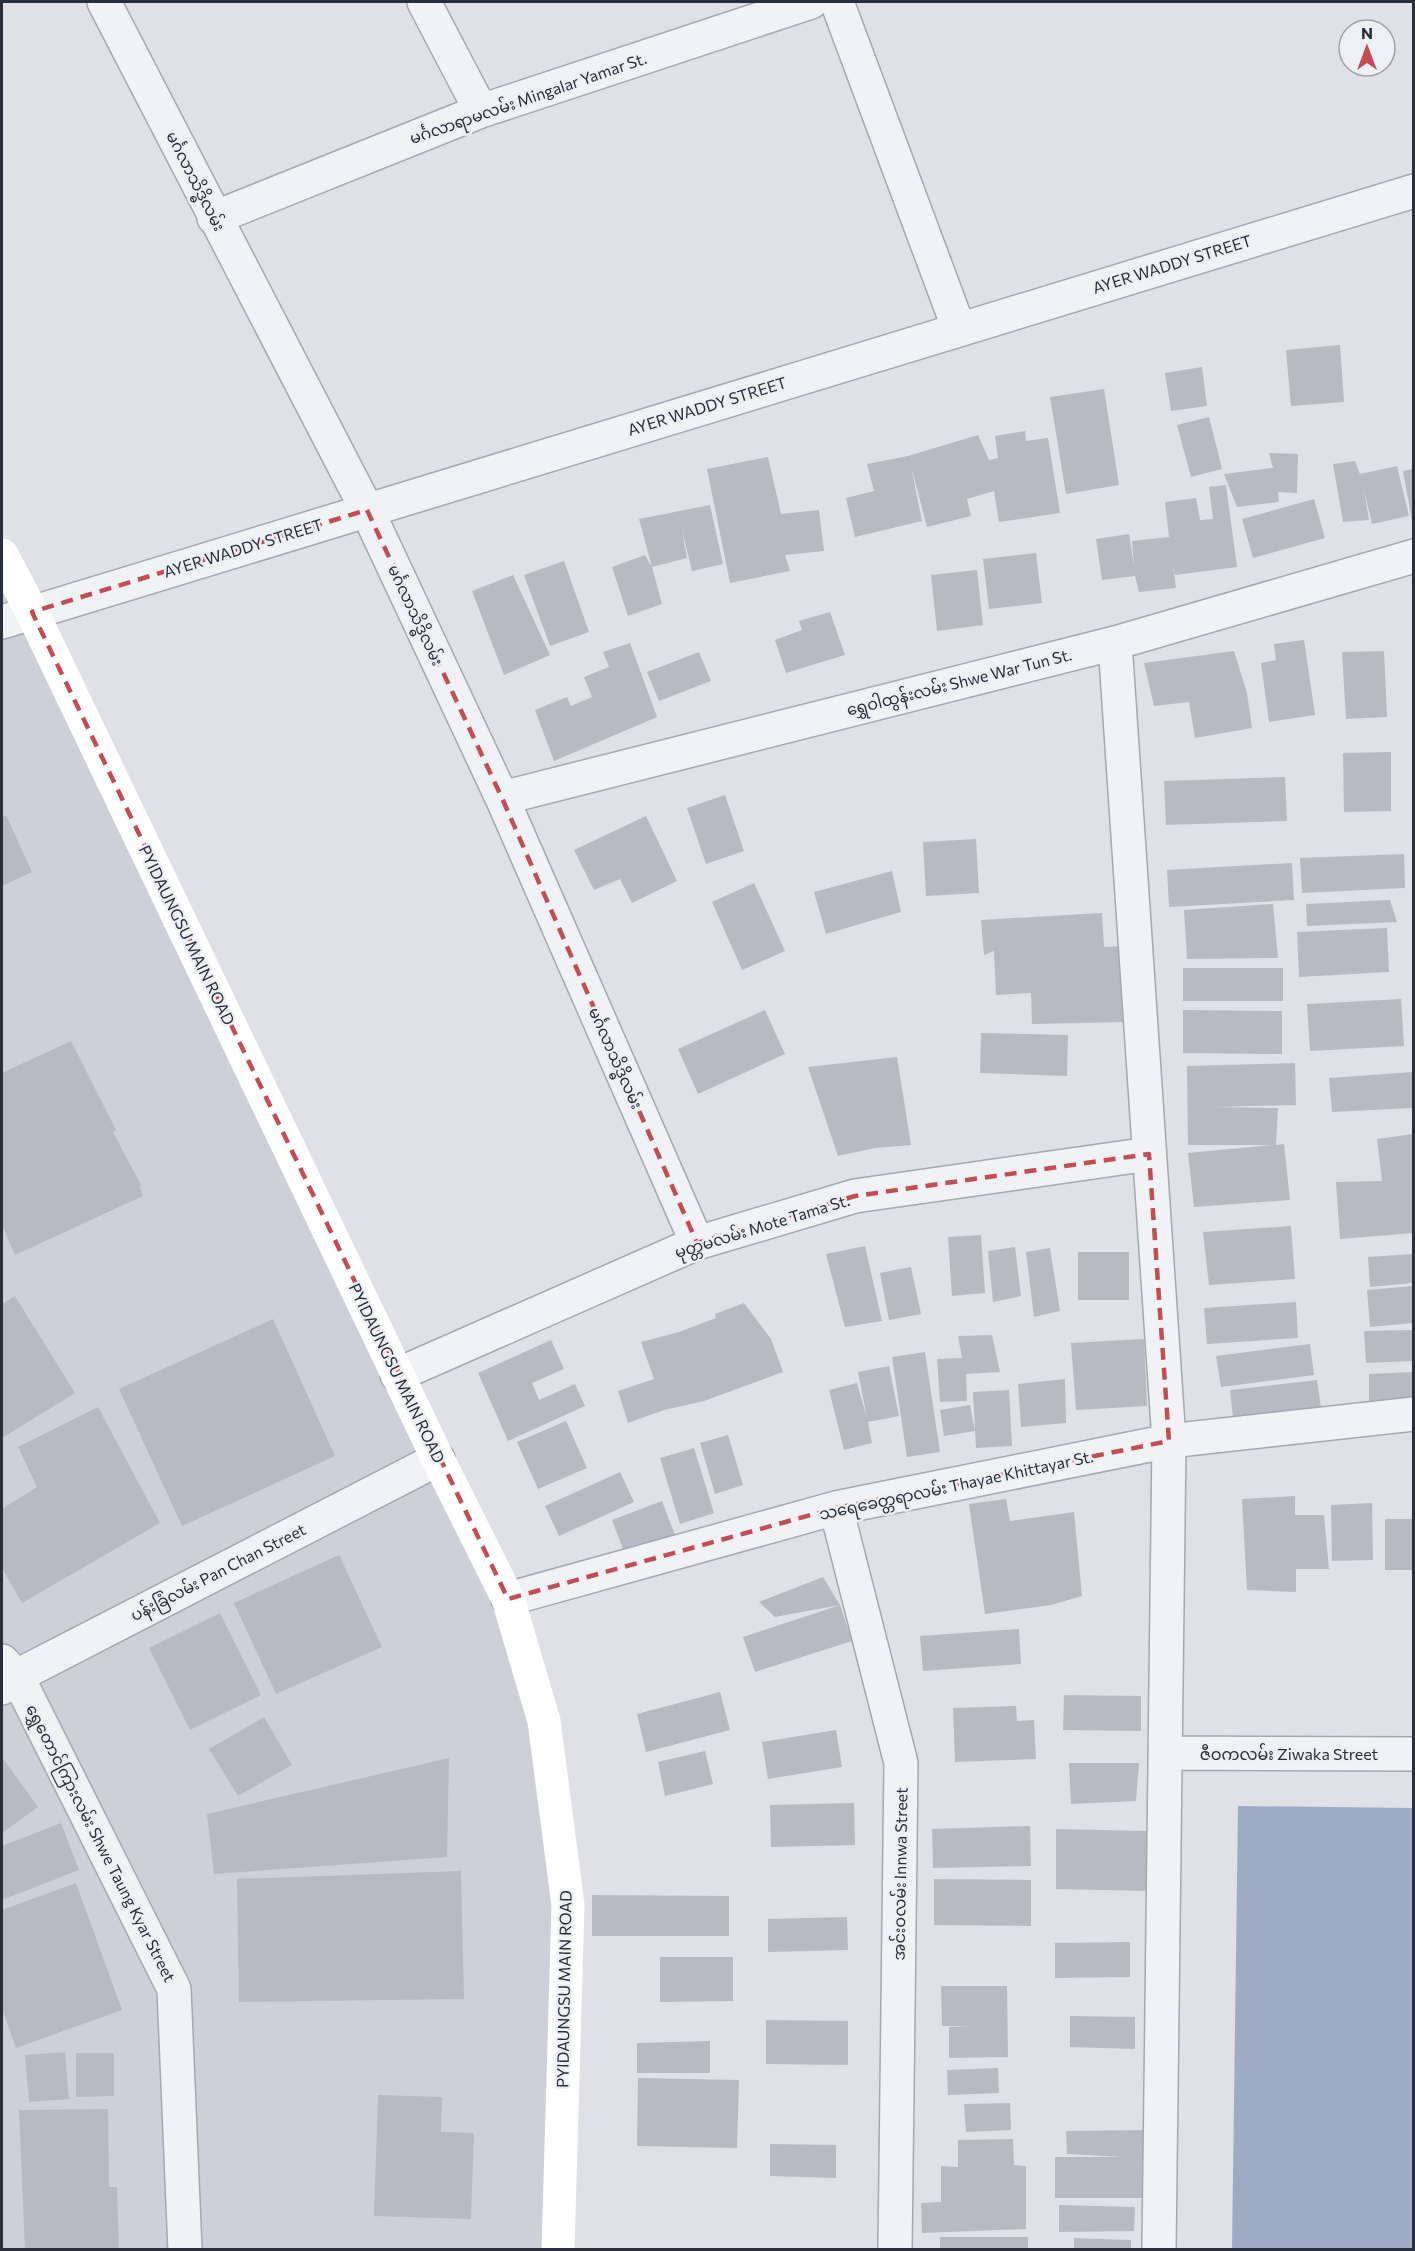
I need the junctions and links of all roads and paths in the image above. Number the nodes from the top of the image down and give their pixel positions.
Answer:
1 (104, 2) edge
2 (424, 2) edge
3 (811, 2) edge
4 (837, 2) edge
5 (481, 111) junction
6 (1413, 191) edge
7 (214, 218) junction
8 (959, 329) junction
9 (367, 510) junction
10 (2, 555) edge
11 (1413, 556) edge
12 (32, 612) junction
13 (2, 622) edge
14 (1115, 643) junction
15 (502, 798) junction
16 (1149, 1154) junction
17 (697, 1243) junction
18 (397, 1375) junction
19 (1413, 1414) edge
20 (1169, 1442) junction
21 (438, 1459) junction
22 (836, 1508) junction
23 (508, 1599) junction
24 (7, 1675) edge
25 (1165, 1753) junction
26 (1413, 1754) edge
27 (185, 2250) edge
28 (558, 2250) edge
29 (895, 2250) edge
30 (1159, 2250) edge

1 - 7 street, မင်္ဂလာသိဒ္ဓိလမ်း
2 - 5 street
3 - 5 street, မင်္ဂလာရာမလမ်း Mingalar Yamar St.
4 - 8 street
5 - 7 street, မင်္ဂလာရာမလမ်း Mingalar Yamar St.
6 - 8 street, AYER WADDY STREET
7 - 9 street, မင်္ဂလာသိဒ္ဓိလမ်း
8 - 9 street, AYER WADDY STREET
9 - 12 street, AYER WADDY STREET
9 - 15 street, မင်္ဂလာသိဒ္ဓိလမ်း
10 - 12 main road, PYIDAUNGSU MAIN ROAD
11 - 14 street, ရွှေဝါထွန်းလမ်း Shwe War Tun St.
12 - 13 street, AYER WADDY STREET
12 - 18 main road, PYIDAUNGSU MAIN ROAD
14 - 15 street, ရွှေဝါထွန်းလမ်း Shwe War Tun St.
14 - 16 street
15 - 17 street, မင်္ဂလာသိဒ္ဓိလမ်း
16 - 17 street, မုတ္တမလမ်း Mote Tama St.
16 - 20 street
17 - 18 street, မုတ္တမလမ်း Mote Tama St.
18 - 21 main road, PYIDAUNGSU MAIN ROAD
19 - 20 street, သရေခေတ္တရာလမ်း Thayae Khittayar St.
20 - 22 street, သရေခေတ္တရာလမ်း Thayae Khittayar St.
20 - 25 street
21 - 23 main road, PYIDAUNGSU MAIN ROAD
21 - 24 street, ပန်းခြံလမ်း Pan Chan Street
22 - 23 street, သရေခေတ္တရာလမ်း Thayae Khittayar St.
22 - 29 street, အင်းဝလမ်း Innwa Street
23 - 28 main road, PYIDAUNGSU MAIN ROAD
24 - 27 street, ရွှေတောင်ကြားလမ်း Shwe Taung Kyar Street
25 - 26 street, ဇီဝကလမ်း Ziwaka Street
25 - 30 street

